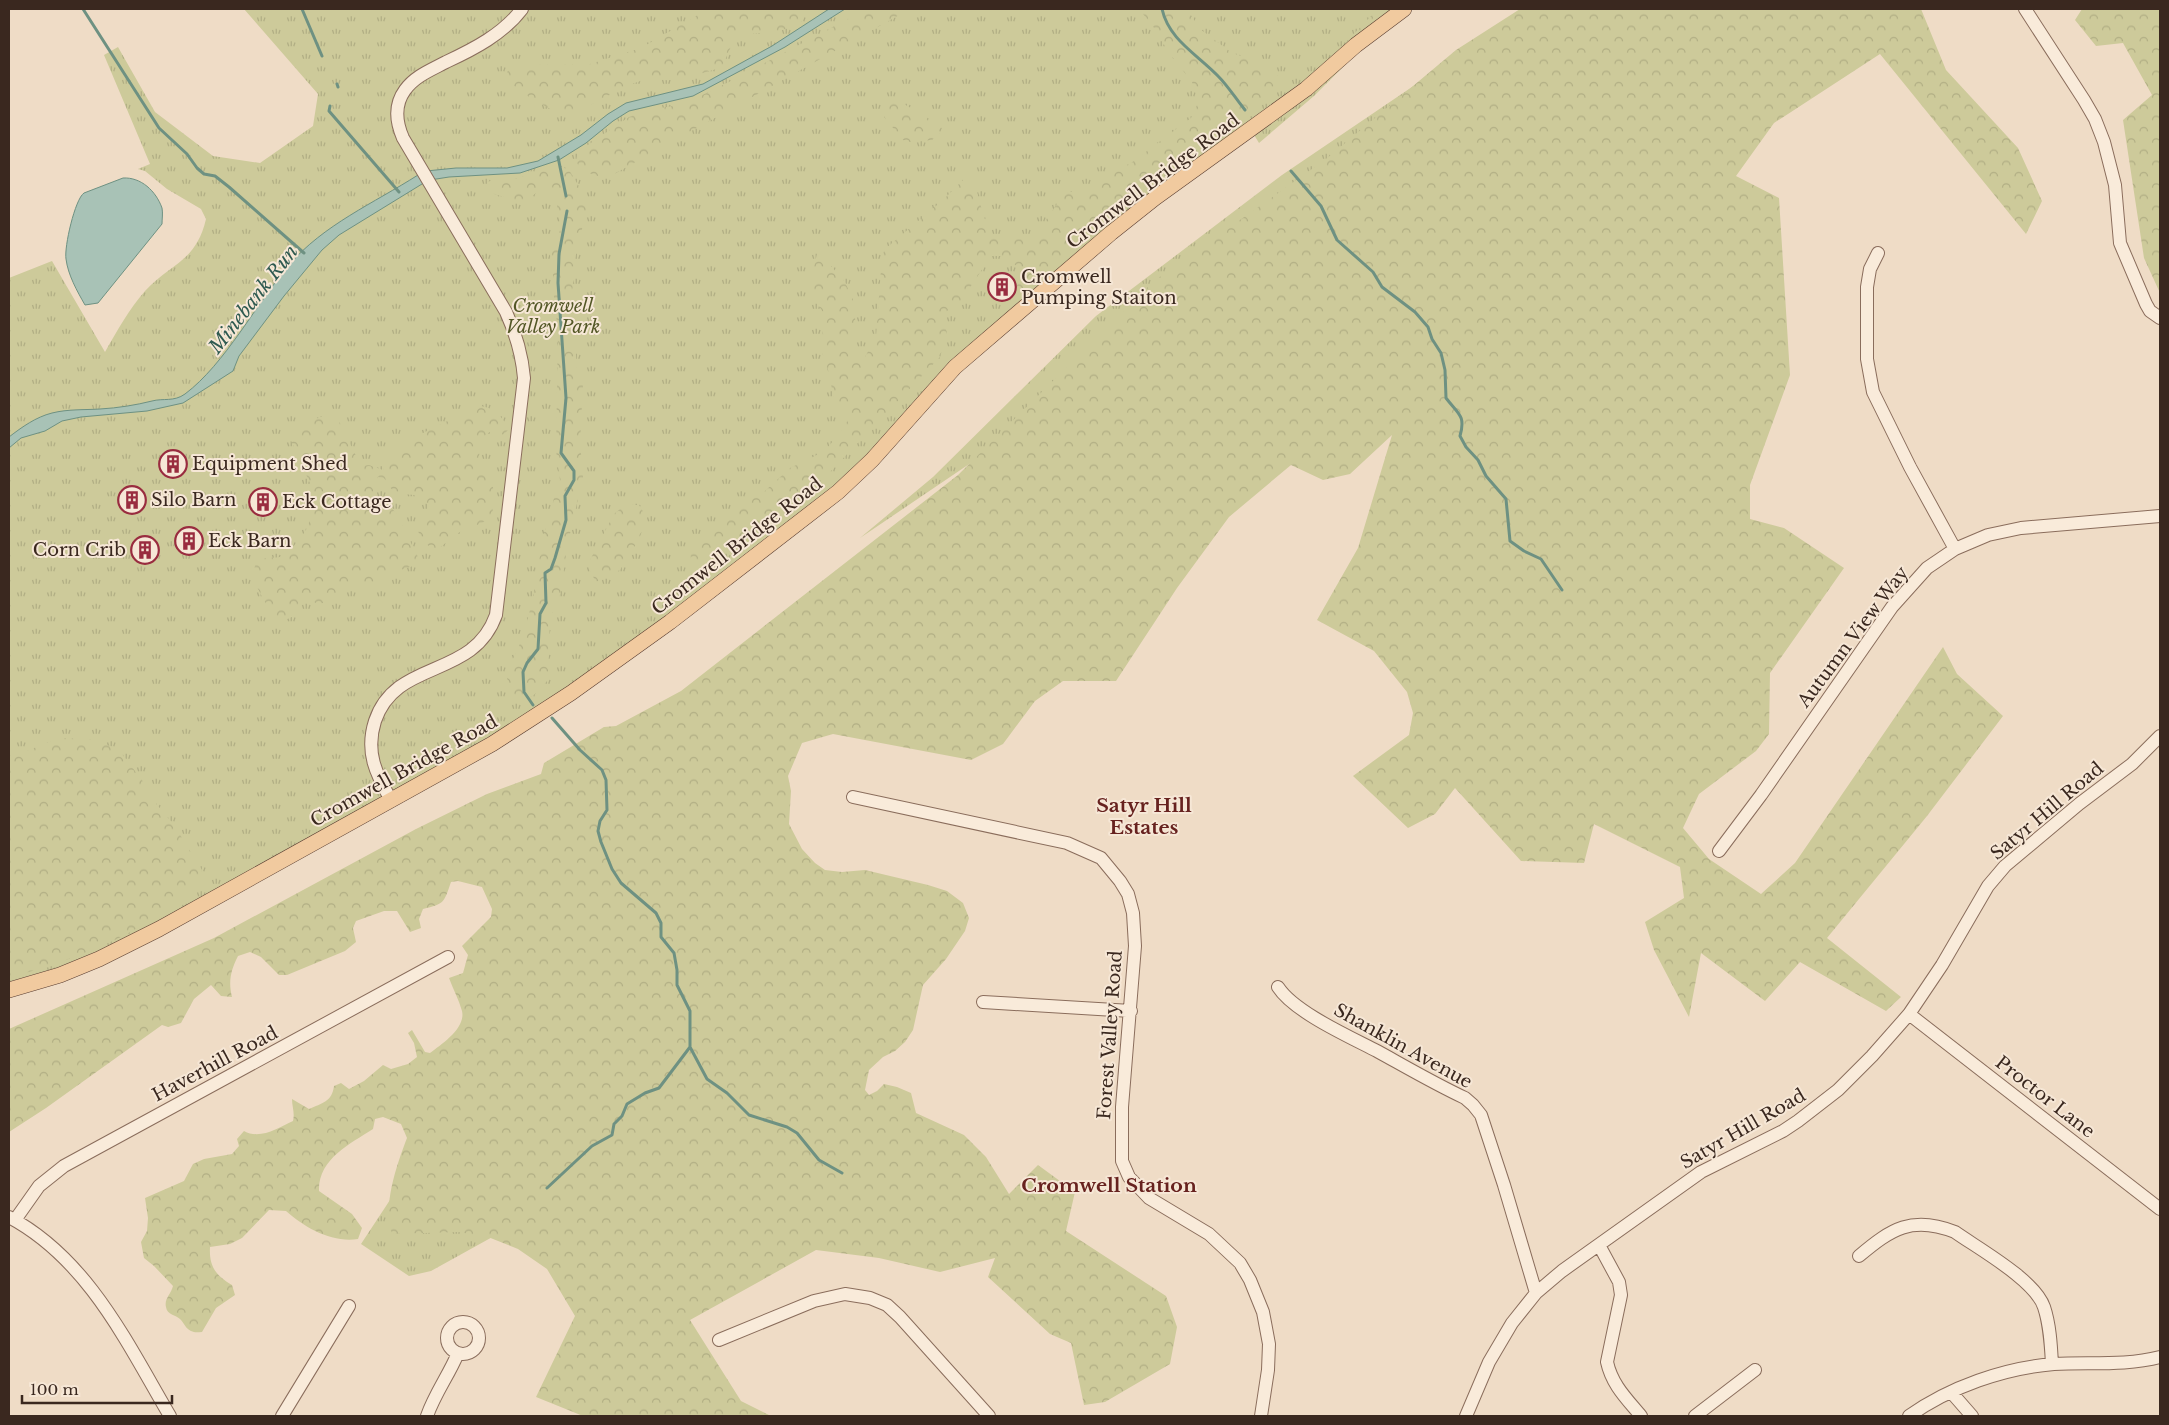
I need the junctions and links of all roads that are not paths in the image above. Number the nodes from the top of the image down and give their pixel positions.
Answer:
1 (522, 9) edge
2 (1404, 9) edge
3 (2025, 9) edge
4 (1878, 253) dead end
5 (2160, 318) edge
6 (2160, 516) edge
7 (1955, 549) junction
8 (2160, 736) edge
9 (853, 797) dead end
10 (391, 800) junction
11 (1719, 851) dead end
12 (448, 957) dead end
13 (1278, 988) dead end
14 (9, 990) edge
15 (982, 1002) dead end
16 (1131, 1011) junction
17 (1908, 1014) junction
18 (2160, 1209) edge
19 (12, 1218) edge
20 (1599, 1245) junction
21 (1859, 1256) dead end
22 (1536, 1293) junction
23 (349, 1306) dead end
24 (718, 1340) dead end
25 (458, 1353) dead end
26 (2160, 1357) edge
27 (2052, 1364) junction
28 (1755, 1370) dead end
29 (1951, 1392) junction
30 (170, 1416) edge
31 (282, 1416) edge
32 (427, 1416) edge
33 (989, 1416) edge
34 (1261, 1416) edge
35 (1466, 1416) edge
36 (1641, 1416) edge
37 (1695, 1416) edge
38 (1909, 1416) edge
39 (1972, 1416) edge

1 - 10 street
2 - 10 main road, Cromwell Bridge Road
3 - 5 street
4 - 7 street
6 - 7 street, Autumn View Way
7 - 11 street, Autumn View Way
8 - 17 street, Satyr Hill Road
9 - 16 street, Forest Valley Road
10 - 14 main road, Cromwell Bridge Road
12 - 19 street, Haverhill Road
13 - 22 street, Shanklin Avenue
15 - 16 street
16 - 34 street, Forest Valley Road
17 - 18 street, Proctor Lane
17 - 20 street, Satyr Hill Road
19 - 30 street
20 - 22 street, Satyr Hill Road
20 - 36 street
21 - 27 street
22 - 35 street, Satyr Hill Road
23 - 31 street
24 - 33 street
25 - 32 street
26 - 27 street
27 - 29 street
28 - 37 street
29 - 38 street
29 - 39 street

